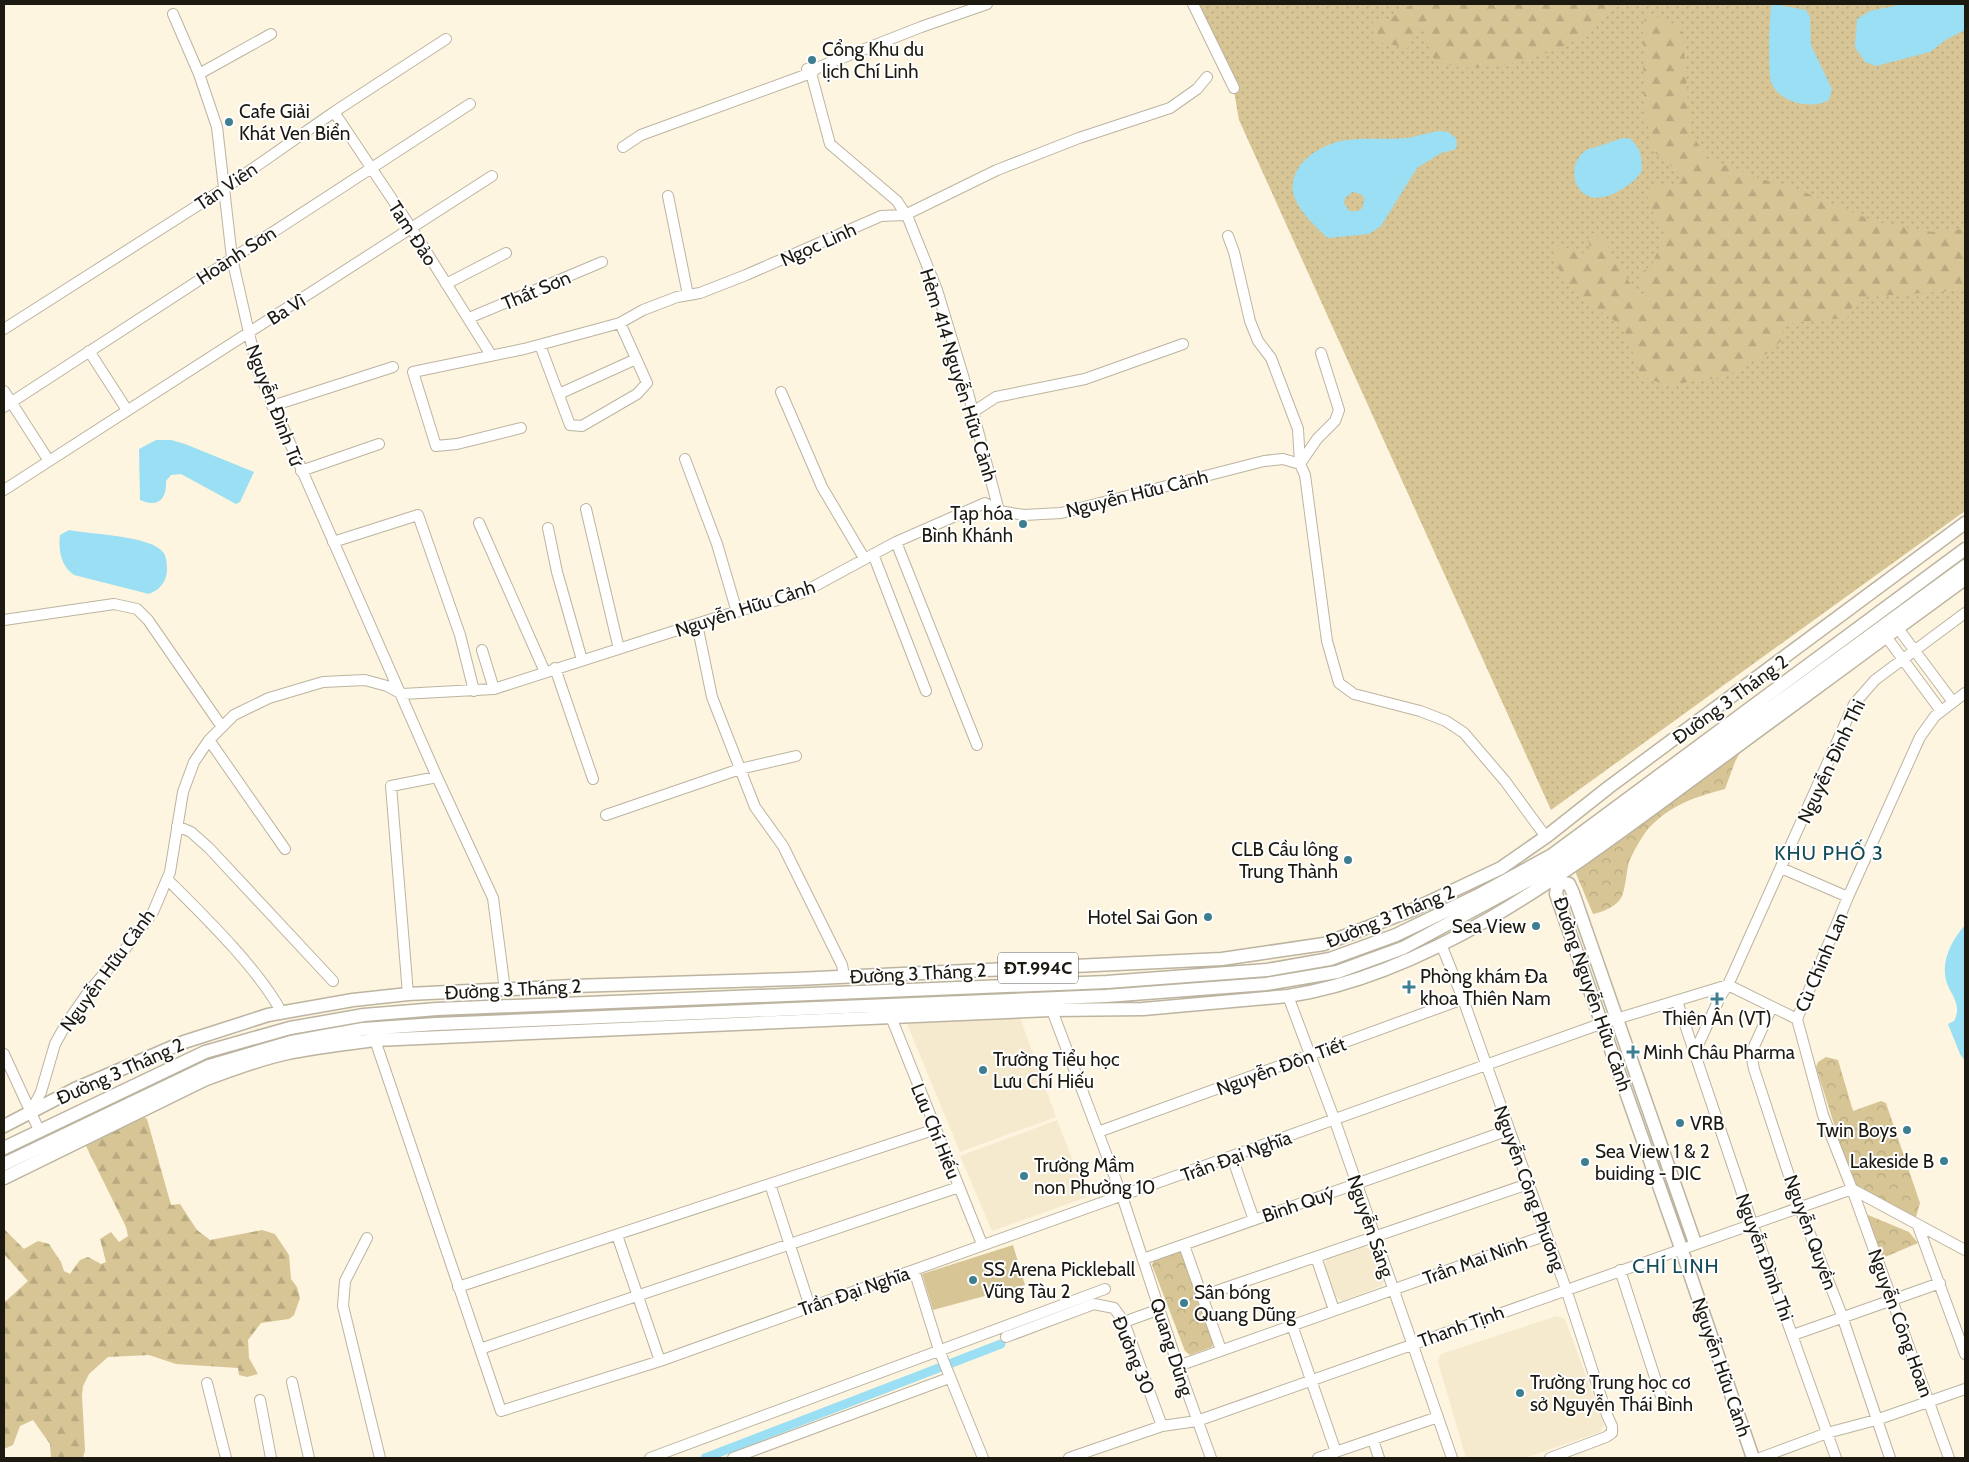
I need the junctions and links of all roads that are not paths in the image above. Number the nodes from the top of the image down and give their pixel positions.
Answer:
1 (987, 4) edge
2 (1192, 4) edge
3 (173, 14) dead end
4 (270, 34) dead end
5 (446, 39) dead end
6 (809, 71) junction
7 (199, 74) junction
8 (1207, 77) dead end
9 (1234, 88) dead end
10 (470, 104) dead end
11 (334, 112) junction
12 (623, 147) dead end
13 (371, 169) junction
14 (492, 176) dead end
15 (225, 188) junction
16 (668, 196) dead end
17 (905, 215) junction
18 (412, 229) junction
19 (1228, 236) dead end
20 (506, 253) dead end
21 (232, 258) junction
22 (602, 262) dead end
23 (446, 284) junction
24 (688, 295) junction
25 (469, 318) junction
26 (620, 323) junction
27 (4, 329) edge
28 (248, 334) junction
29 (1183, 344) dead end
30 (540, 345) junction
31 (89, 350) junction
32 (1321, 353) dead end
33 (490, 355) junction
34 (636, 359) junction
35 (393, 367) dead end
36 (4, 391) edge
37 (781, 392) dead end
38 (558, 394) junction
39 (7, 404) edge
40 (272, 406) junction
41 (127, 410) junction
42 (973, 412) junction
43 (521, 428) dead end
44 (379, 444) dead end
45 (685, 459) dead end
46 (49, 461) junction
47 (1300, 464) junction
48 (302, 471) junction
49 (4, 490) edge
50 (586, 509) dead end
51 (999, 511) junction
52 (479, 523) dead end
53 (1965, 523) edge
54 (548, 528) dead end
55 (333, 542) junction
56 (896, 542) junction
57 (1965, 549) edge
58 (869, 556) junction
59 (1965, 566) edge
60 (1965, 579) edge
61 (737, 612) junction
62 (1965, 613) edge
63 (4, 620) edge
64 (697, 624) junction
65 (1894, 624) junction
66 (1883, 632) junction
67 (619, 649) junction
68 (482, 650) dead end
69 (1915, 650) junction
70 (1904, 658) junction
71 (582, 660) junction
72 (555, 668) junction
73 (545, 672) junction
74 (494, 689) junction
75 (474, 691) junction
76 (926, 691) dead end
77 (1965, 693) edge
78 (402, 694) junction
79 (1953, 702) junction
80 (1942, 710) junction
81 (222, 727) junction
82 (209, 740) junction
83 (977, 745) dead end
84 (796, 756) dead end
85 (740, 769) junction
86 (437, 778) junction
87 (593, 779) dead end
88 (606, 815) dead end
89 (177, 826) junction
90 (1546, 837) junction
91 (286, 849) dead end
92 (1781, 868) junction
93 (1555, 870) junction
94 (166, 879) junction
95 (1465, 886) junction
96 (1477, 896) junction
97 (1848, 896) junction
98 (1418, 908) junction
99 (1422, 923) junction
100 (1350, 936) junction
101 (1441, 944) junction
102 (1357, 950) junction
103 (875, 975) junction
104 (844, 976) junction
105 (333, 981) dead end
106 (1728, 985) junction
107 (505, 990) junction
108 (876, 991) junction
109 (408, 994) junction
110 (1288, 996) junction
111 (1463, 999) junction
112 (1677, 1001) junction
113 (1050, 1005) junction
114 (1772, 1007) junction
115 (889, 1011) junction
116 (282, 1013) junction
117 (840, 1014) junction
118 (1616, 1019) junction
119 (1797, 1019) junction
120 (1603, 1023) junction
121 (375, 1040) junction
122 (4, 1054) edge
123 (1694, 1054) junction
124 (1312, 1056) junction
125 (1487, 1065) junction
126 (30, 1113) junction
127 (1335, 1120) junction
128 (4, 1126) edge
129 (936, 1129) junction
130 (39, 1130) junction
131 (1509, 1130) junction
132 (1098, 1132) junction
133 (46, 1143) junction
134 (4, 1148) edge
135 (52, 1154) junction
136 (1232, 1158) junction
137 (4, 1164) edge
138 (4, 1178) edge
139 (770, 1184) junction
140 (1356, 1184) junction
141 (1528, 1184) junction
142 (959, 1187) junction
143 (1852, 1189) junction
144 (1122, 1196) junction
145 (1799, 1206) junction
146 (1254, 1220) junction
147 (1752, 1223) junction
148 (1918, 1226) junction
149 (617, 1235) junction
150 (1546, 1235) junction
151 (1375, 1236) junction
152 (367, 1238) dead end
153 (1695, 1243) junction
154 (790, 1244) junction
155 (982, 1244) junction
156 (1184, 1244) junction
157 (1681, 1248) junction
158 (1965, 1250) edge
159 (1316, 1256) junction
160 (1143, 1259) junction
161 (914, 1270) junction
162 (1620, 1270) junction
163 (1940, 1283) junction
164 (458, 1287) junction
165 (1105, 1289) dead end
166 (1393, 1289) junction
167 (1566, 1289) junction
168 (637, 1296) junction
169 (1202, 1296) junction
170 (1893, 1300) junction
171 (810, 1306) junction
172 (1160, 1309) junction
173 (1334, 1310) junction
174 (1842, 1317) junction
175 (1124, 1322) junction
176 (1292, 1325) junction
177 (1793, 1335) junction
178 (1006, 1337) dead end
179 (1413, 1343) junction
180 (480, 1349) junction
181 (1221, 1350) junction
182 (940, 1354) junction
183 (1965, 1354) edge
184 (660, 1361) junction
185 (1178, 1366) junction
186 (949, 1376) junction
187 (1312, 1379) junction
188 (292, 1382) dead end
189 (207, 1383) dead end
190 (1965, 1388) edge
191 (1661, 1396) dead end
192 (260, 1400) dead end
193 (1929, 1401) junction
194 (1438, 1417) junction
195 (1876, 1420) junction
196 (1197, 1422) junction
197 (1162, 1426) junction
198 (1827, 1433) junction
199 (1373, 1440) junction
200 (1336, 1452) junction
201 (226, 1458) edge
202 (271, 1458) edge
203 (309, 1458) edge
204 (380, 1458) edge
205 (650, 1458) edge
206 (734, 1458) edge
207 (983, 1458) edge
208 (1069, 1458) edge
209 (1211, 1458) edge
210 (1318, 1458) edge
211 (1379, 1458) edge
212 (1452, 1458) edge
213 (1550, 1458) edge
214 (1753, 1458) edge
215 (1760, 1458) edge
216 (1836, 1458) edge
217 (1890, 1458) edge
218 (1949, 1458) edge

1 - 6 street
2 - 9 street
3 - 7 street, Nguyễn Đình Tứ
4 - 7 street
5 - 11 street, Tản Viên
6 - 12 street
6 - 17 street, Hẻm 414 Nguyễn Hữu Cảnh
7 - 15 street, Nguyễn Đình Tứ
8 - 17 street, Ngọc Linh
10 - 13 street, Hoành Sơn
11 - 13 street, Tam Đảo
11 - 15 street, Tản Viên
13 - 18 street, Tam Đảo
13 - 21 street, Hoành Sơn
14 - 18 street, Ba Vì
15 - 21 street, Nguyễn Đình Tứ
15 - 27 street, Tản Viên
16 - 24 street
17 - 24 street, Ngọc Linh
17 - 42 street, Hẻm 414 Nguyễn Hữu Cảnh
18 - 23 street, Tam Đảo
18 - 28 street, Ba Vì
19 - 47 street
20 - 23 street
21 - 28 street, Nguyễn Đình Tứ
21 - 31 street, Hoành Sơn
22 - 25 street, Thất Sơn
23 - 25 street, Tam Đảo
24 - 26 street, Ngọc Linh
25 - 33 street, Tam Đảo
26 - 30 street, Ngọc Linh
26 - 34 street
28 - 40 street, Nguyễn Đình Tứ
28 - 41 street, Ba Vì
29 - 42 street
30 - 33 street, Ngọc Linh
30 - 38 street
31 - 39 street, Hoành Sơn
31 - 41 street
32 - 47 street
33 - 43 street, Ngọc Linh
34 - 38 street
34 - 38 street
35 - 40 street
36 - 39 street
37 - 58 street
39 - 46 street
40 - 48 street, Nguyễn Đình Tứ
41 - 46 street, Ba Vì
42 - 51 street, Hẻm 414 Nguyễn Hữu Cảnh
44 - 48 street
45 - 61 street
46 - 49 street, Ba Vì
47 - 51 street, Nguyễn Hữu Cảnh
47 - 90 street
48 - 55 street, Nguyễn Đình Tứ
50 - 67 street
51 - 56 street, Nguyễn Hữu Cảnh
52 - 73 street
53 - 90 main road, Đường 3 Tháng 2 / ĐT.994C
54 - 71 street
55 - 75 street
55 - 78 street, Nguyễn Đình Tứ
56 - 58 street, Nguyễn Hữu Cảnh
56 - 83 street
57 - 93 main road, Đường 3 Tháng 2 / ĐT.994C
58 - 61 street, Nguyễn Hữu Cảnh
58 - 76 street
59 - 65 main road, Đường 3 Tháng 2 / ĐT.994C
60 - 65 main road, Đường 3 Tháng 2 / ĐT.994C
61 - 64 street, Nguyễn Hữu Cảnh
62 - 69 street, Nguyễn Đình Thi
63 - 81 street
64 - 67 street, Nguyễn Hữu Cảnh
64 - 85 street
65 - 66 main road, Đường 3 Tháng 2 / ĐT.994C
65 - 69 street
66 - 70 street
66 - 93 main road, Đường 3 Tháng 2 / ĐT.994C
67 - 71 street, Nguyễn Hữu Cảnh
68 - 74 street
69 - 70 street, Nguyễn Đình Thi
69 - 79 street
70 - 80 street
70 - 92 street, Nguyễn Đình Thi
71 - 72 street, Nguyễn Hữu Cảnh
72 - 73 street, Nguyễn Hữu Cảnh
72 - 87 street
73 - 74 street, Nguyễn Hữu Cảnh
74 - 75 street, Nguyễn Hữu Cảnh
75 - 78 street, Nguyễn Hữu Cảnh
77 - 79 street, Cù Chính Lan
78 - 81 street, Nguyễn Hữu Cảnh
78 - 86 street, Nguyễn Đình Tứ
79 - 80 street, Cù Chính Lan
80 - 97 street, Cù Chính Lan
81 - 82 street, Nguyễn Hữu Cảnh
82 - 89 street, Nguyễn Hữu Cảnh
82 - 91 street
84 - 85 street
85 - 88 street
85 - 104 street
86 - 107 street, Nguyễn Đình Tứ
86 - 109 street
89 - 94 street, Nguyễn Hữu Cảnh
89 - 105 street
90 - 93 main road
90 - 95 main road, Đường 3 Tháng 2 / ĐT.994C
92 - 97 street
92 - 106 street, Nguyễn Đình Thi
93 - 96 main road, Đường 3 Tháng 2 / ĐT.994C
93 - 101 main road, Đường 3 Tháng 2 / ĐT.994C
93 - 113 main road, Đường 3 Tháng 2 / ĐT.994C
93 - 118 main road, Đường Nguyễn Hữu Cảnh
93 - 120 main road, Đường Nguyễn Hữu Cảnh
94 - 116 street
94 - 126 street, Nguyễn Hữu Cảnh
95 - 96 street
95 - 98 main road, Đường 3 Tháng 2 / ĐT.994C
96 - 99 main road, Đường 3 Tháng 2 / ĐT.994C
97 - 119 street, Cù Chính Lan
98 - 99 street
98 - 100 main road, Đường 3 Tháng 2 / ĐT.994C
99 - 102 main road, Đường 3 Tháng 2 / ĐT.994C
100 - 102 main road
100 - 103 main road, Đường 3 Tháng 2 / ĐT.994C
101 - 110 main road, Đường 3 Tháng 2 / ĐT.994C
101 - 111 street, Nguyễn Công Phương
102 - 108 main road, Đường 3 Tháng 2 / ĐT.994C
103 - 104 main road, Đường 3 Tháng 2 / ĐT.994C
103 - 108 main road
104 - 107 main road, Đường 3 Tháng 2 / ĐT.994C
106 - 112 street, Trần Đại Nghĩa
106 - 114 street
106 - 123 street, Nguyễn Đình Thi
107 - 109 main road, Đường 3 Tháng 2 / ĐT.994C
108 - 130 main road, Đường 3 Tháng 2 / ĐT.994C
109 - 116 main road, Đường 3 Tháng 2 / ĐT.994C
110 - 113 main road, Đường 3 Tháng 2 / ĐT.994C
110 - 124 street, Nguyễn Sáng
111 - 124 street, Nguyễn Đôn Tiết
111 - 125 street, Nguyễn Công Phương
112 - 118 street, Trần Đại Nghĩa
112 - 123 street, Nguyễn Đình Thi
113 - 115 main road, Đường 3 Tháng 2 / ĐT.994C
113 - 132 street, Quang Dũng
114 - 119 street
114 - 145 street, Nguyễn Quyền
115 - 117 main road, Đường 3 Tháng 2 / ĐT.994C
115 - 129 street, Lưu Chí Hiếu
116 - 126 main road, Đường 3 Tháng 2 / ĐT.994C
117 - 121 main road, Đường 3 Tháng 2 / ĐT.994C
117 - 133 main road, Đường 3 Tháng 2 / ĐT.994C
118 - 120 street, Trần Đại Nghĩa
118 - 153 main road, Đường Nguyễn Hữu Cảnh
119 - 143 street, Cù Chính Lan
120 - 125 street, Trần Đại Nghĩa
120 - 157 main road, Đường Nguyễn Hữu Cảnh
121 - 135 main road, Đường 3 Tháng 2 / ĐT.994C
121 - 164 street
122 - 126 street
123 - 147 street, Nguyễn Đình Thi
124 - 127 street, Nguyễn Sáng
124 - 132 street, Nguyễn Đôn Tiết
125 - 127 street, Trần Đại Nghĩa
125 - 131 street, Nguyễn Công Phương
126 - 128 main road, Đường 3 Tháng 2 / ĐT.994C
126 - 130 street
127 - 136 street, Trần Đại Nghĩa
127 - 140 street, Nguyễn Sáng
129 - 139 street
129 - 142 street, Lưu Chí Hiếu
130 - 133 main road
130 - 134 main road, Đường 3 Tháng 2 / ĐT.994C
131 - 140 street, Bình Quý
131 - 141 street, Nguyễn Công Phương
132 - 144 street, Quang Dũng
133 - 135 main road
133 - 137 main road, Đường 3 Tháng 2 / ĐT.994C
135 - 138 main road, Đường 3 Tháng 2 / ĐT.994C
136 - 144 street, Trần Đại Nghĩa
136 - 146 street
139 - 149 street
139 - 154 street
140 - 146 street, Bình Quý
140 - 151 street, Nguyễn Sáng
141 - 150 street, Nguyễn Công Phương
141 - 151 street
142 - 154 street
142 - 155 street, Lưu Chí Hiếu
143 - 145 street, Thanh Tịnh
143 - 148 street
143 - 170 street, Nguyễn Công Hoan
144 - 155 street, Trần Đại Nghĩa
144 - 160 street, Quang Dũng
145 - 147 street, Thanh Tịnh
145 - 174 street, Nguyễn Quyền
146 - 156 street, Bình Quý
147 - 153 street, Thanh Tịnh
147 - 177 street, Nguyễn Đình Thi
148 - 158 street
148 - 163 street
149 - 164 street
149 - 168 street
150 - 166 street, Trần Mai Ninh
150 - 167 street, Nguyễn Công Phương
151 - 159 street
151 - 166 street, Nguyễn Sáng
152 - 204 street
153 - 157 street, Thanh Tịnh
154 - 168 street
154 - 171 street
155 - 161 street, Trần Đại Nghĩa
156 - 160 street, Bình Quý
156 - 169 street
157 - 162 street, Thanh Tịnh
157 - 214 main road, Nguyễn Hữu Cảnh
159 - 169 street
159 - 173 street
160 - 172 street, Quang Dũng
161 - 171 street, Trần Đại Nghĩa
161 - 182 street
162 - 167 street, Thanh Tịnh
162 - 191 street
163 - 170 street
163 - 183 street
164 - 180 street
165 - 182 street
166 - 173 street, Trần Mai Ninh
166 - 179 street, Nguyễn Sáng
167 - 179 street, Thanh Tịnh
167 - 213 street, Nguyễn Công Phương
168 - 180 street
168 - 184 street
169 - 181 street
170 - 174 street
170 - 193 street, Nguyễn Công Hoan
171 - 184 street, Trần Đại Nghĩa
172 - 175 street
172 - 185 street, Quang Dũng
173 - 176 street, Trần Mai Ninh
174 - 177 street
174 - 195 street, Nguyễn Quyền
175 - 178 street, Đường 30
175 - 197 street, Đường 30
176 - 181 street, Trần Mai Ninh
176 - 187 street
177 - 198 street, Nguyễn Đình Thi
179 - 187 street, Thanh Tịnh
179 - 194 street, Nguyễn Sáng
180 - 184 street, Trần Đại Nghĩa
181 - 185 street, Trần Mai Ninh
182 - 186 street
182 - 205 street
185 - 196 street, Quang Dũng
186 - 206 street
186 - 207 street
187 - 196 street, Thanh Tịnh
187 - 200 street
188 - 203 street
189 - 201 street
190 - 193 street
192 - 202 street
193 - 195 street
193 - 218 street, Nguyễn Công Hoan
194 - 199 street
194 - 212 street, Nguyễn Sáng
195 - 198 street
195 - 217 street, Nguyễn Quyền
196 - 197 street, Thanh Tịnh
196 - 209 street, Quang Dũng
197 - 208 street, Thanh Tịnh
198 - 215 street
198 - 216 street, Nguyễn Đình Thi
199 - 200 street
199 - 211 street
200 - 210 street

